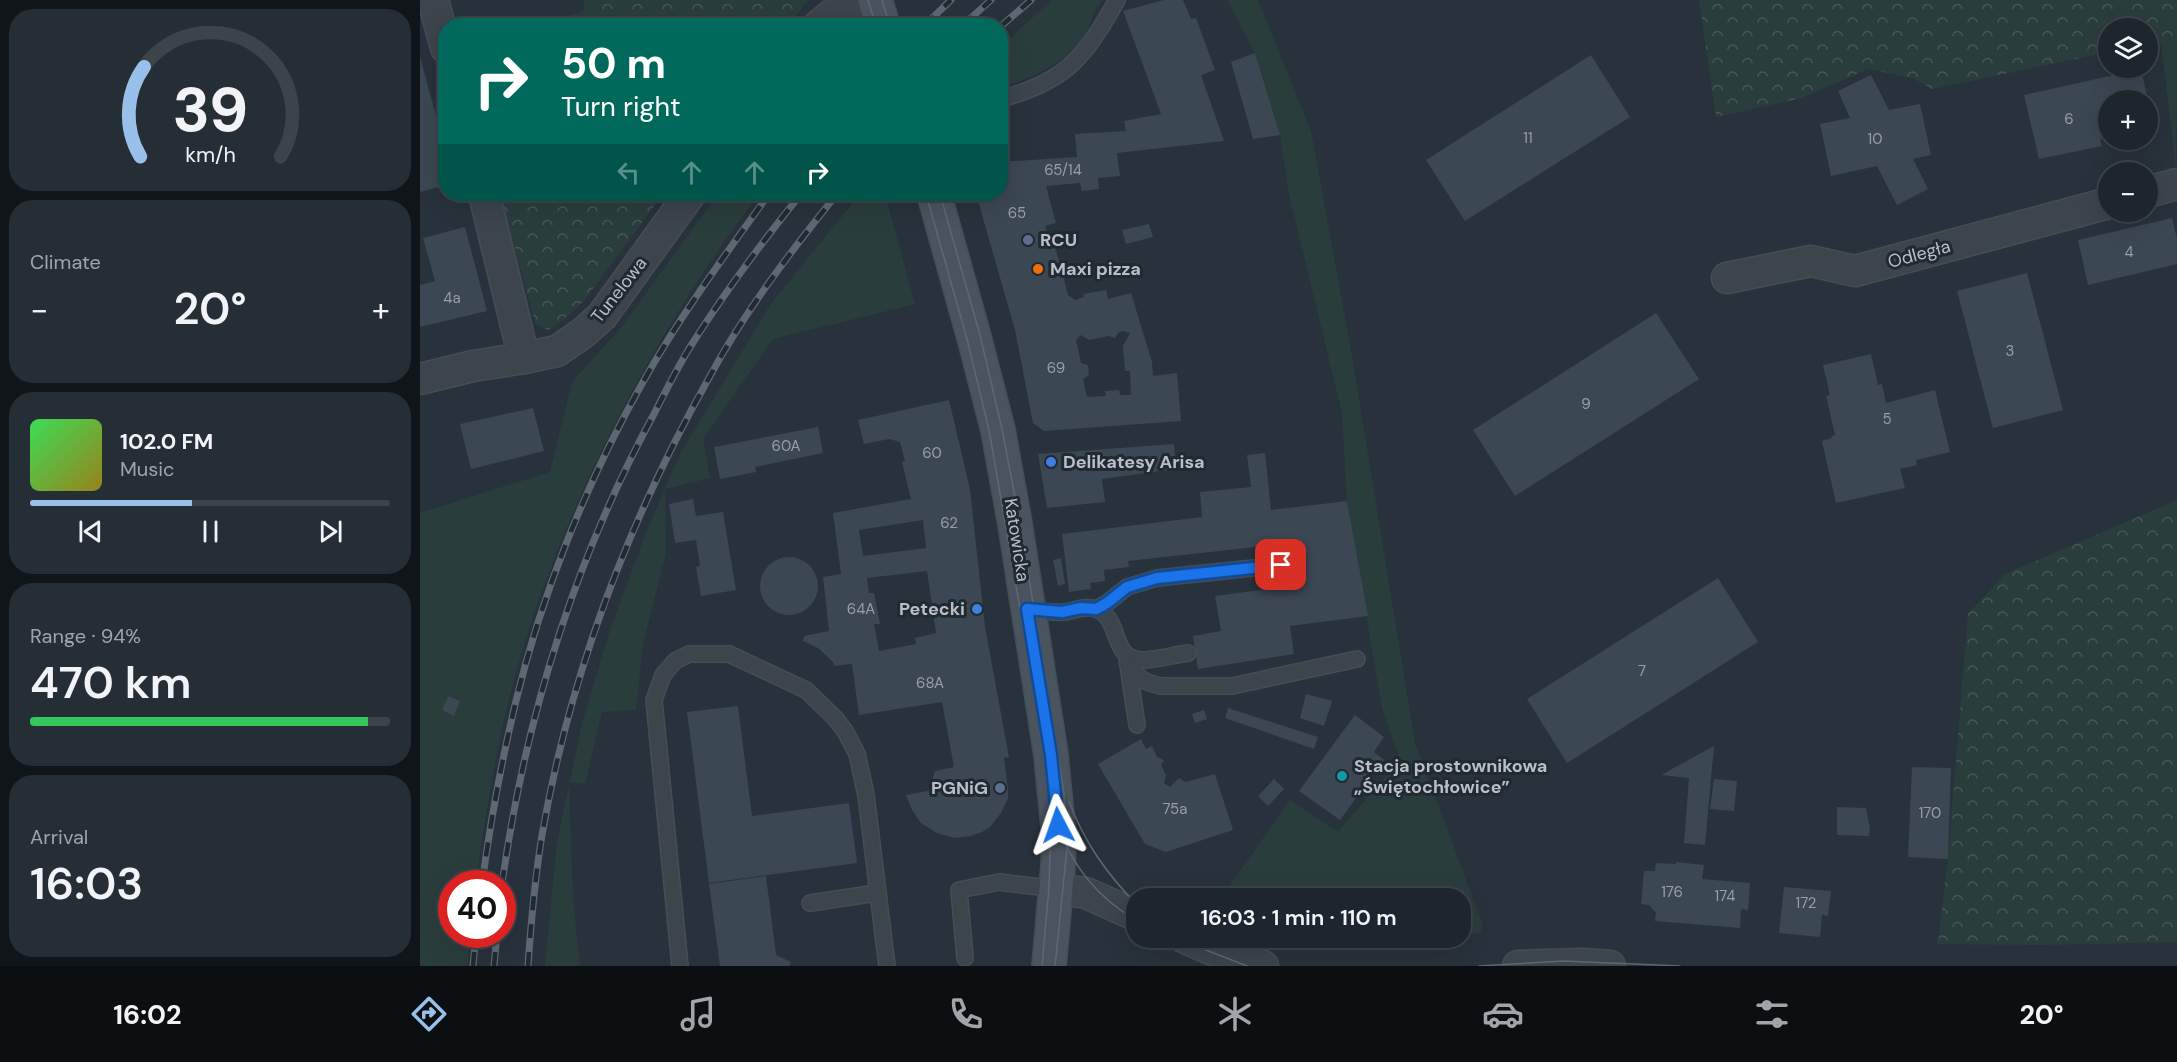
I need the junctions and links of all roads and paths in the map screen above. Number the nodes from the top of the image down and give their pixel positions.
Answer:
1 (433, 0) edge
2 (863, 0) edge
3 (875, 0) edge
4 (1117, 0) edge
5 (438, 18) edge
6 (828, 18) edge
7 (881, 18) edge
8 (1008, 96) edge
9 (2177, 184) edge
10 (2158, 189) edge
11 (486, 201) edge
12 (685, 201) edge
13 (936, 201) edge
14 (2098, 206) edge
15 (1727, 278) dead end
16 (524, 358) junction
17 (420, 379) edge
18 (1281, 565) dead end
19 (1027, 609) junction
20 (1096, 609) junction
21 (1188, 653) dead end
22 (1125, 656) junction
23 (1357, 659) dead end
24 (1137, 725) dead end
25 (1056, 889) junction
26 (877, 893) junction
27 (810, 903) dead end
28 (1126, 911) edge
29 (1208, 948) edge
30 (966, 958) dead end
31 (680, 966) edge
32 (886, 966) edge
33 (1049, 966) edge
34 (1263, 966) edge
35 (1518, 966) edge
36 (1610, 966) edge

1 - 5 street
2 - 6 street
3 - 7 street
4 - 8 lane
9 - 10 street
11 - 16 street
12 - 16 street, Tunelowa
13 - 19 street, Katowicka
14 - 15 street, Odległa
16 - 17 street, Tunelowa
18 - 20 lane
19 - 20 lane
19 - 25 street, Katowicka
20 - 22 lane
21 - 22 lane
22 - 23 lane
22 - 24 lane
25 - 28 street
25 - 30 lane
25 - 33 street, Katowicka
26 - 27 lane
26 - 31 lane
26 - 32 lane
29 - 34 street
35 - 36 street

